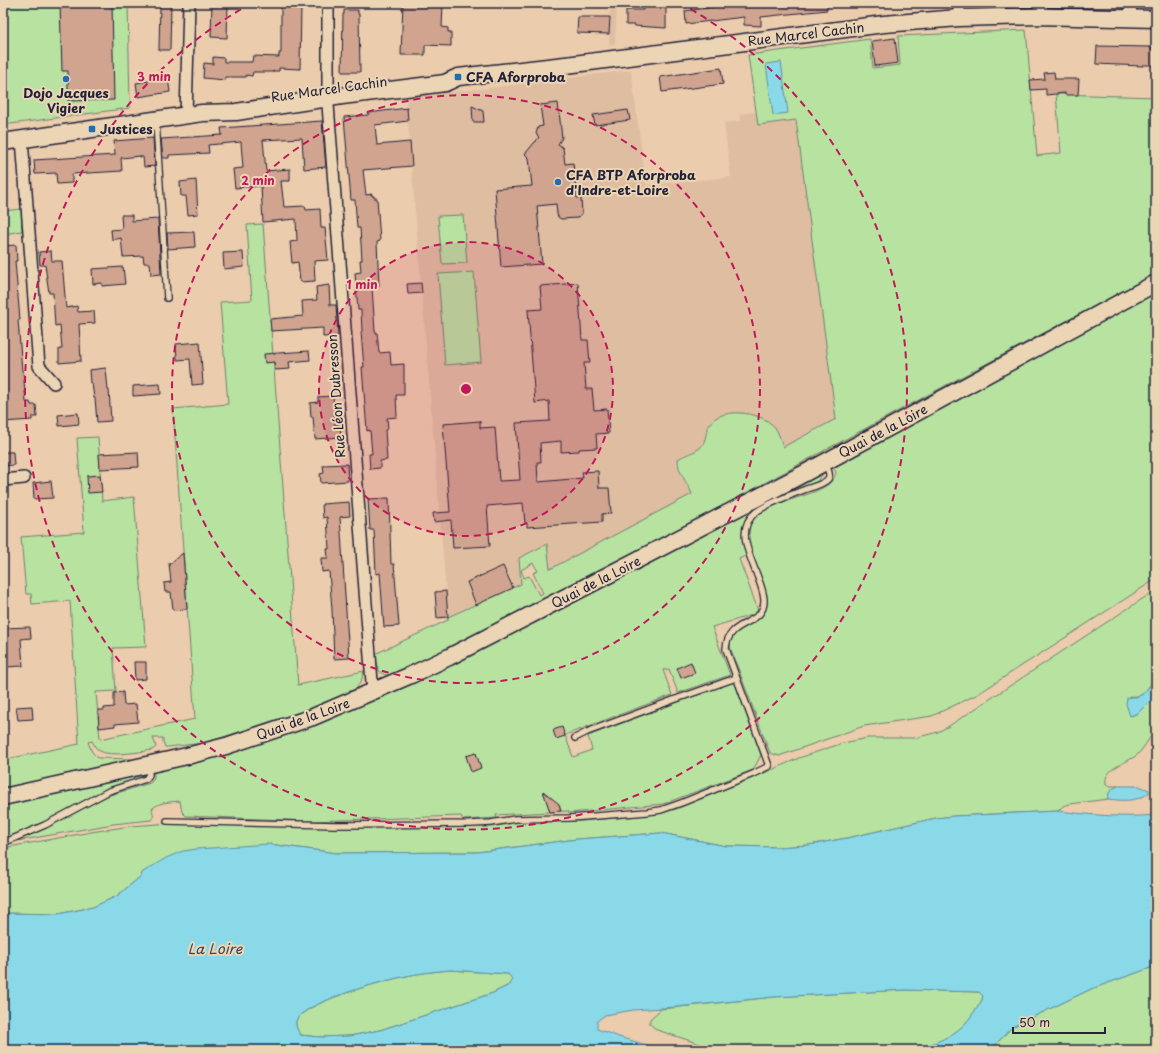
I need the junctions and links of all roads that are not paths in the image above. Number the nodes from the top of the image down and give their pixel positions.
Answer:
1 (189, 3) edge
2 (328, 3) edge
3 (959, 11) edge
4 (1131, 11) edge
5 (1156, 19) edge
6 (328, 93) junction
7 (186, 116) junction
8 (156, 120) junction
9 (22, 139) junction
10 (3, 142) edge
11 (1156, 283) edge
12 (167, 298) dead end
13 (54, 383) dead end
14 (824, 463) junction
15 (24, 478) dead end
16 (3, 480) edge
17 (736, 678) junction
18 (375, 691) junction
19 (575, 738) dead end
20 (148, 765) junction
21 (3, 796) edge
22 (167, 820) dead end
23 (3, 843) edge

1 - 7 street
2 - 6 street, Rue Léon Dubresson
3 - 4 main road, Rue Marcel Cachin
3 - 6 main road, Rue Marcel Cachin
4 - 5 main road, Rue Marcel Cachin
6 - 7 main road, Rue Marcel Cachin
6 - 18 street, Rue Léon Dubresson
7 - 8 main road, Rue Marcel Cachin
8 - 9 main road, Rue Marcel Cachin
8 - 12 lane
9 - 10 main road, Rue Marcel Cachin
9 - 13 street
11 - 14 main road, Quai de la Loire
14 - 17 lane
14 - 18 main road, Quai de la Loire
15 - 16 street
17 - 19 lane
17 - 22 lane
18 - 20 main road, Quai de la Loire
20 - 21 main road, Quai de la Loire
20 - 23 lane

